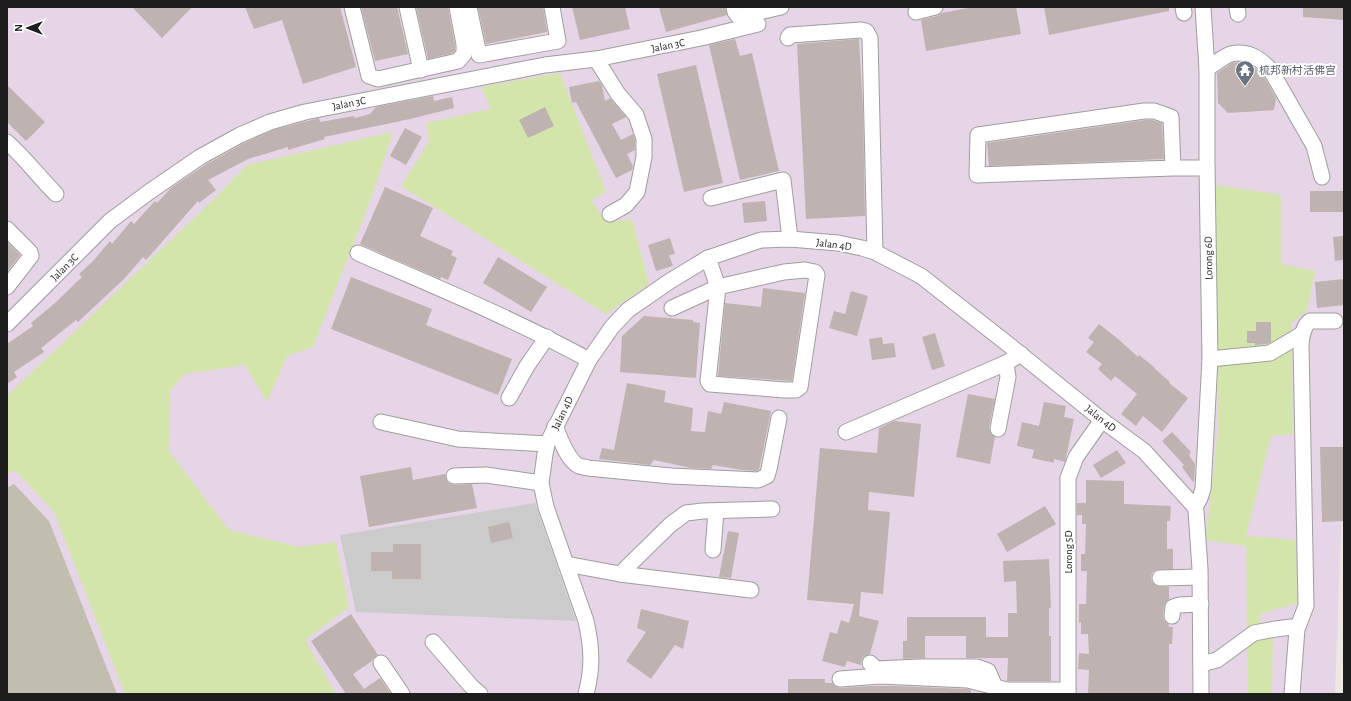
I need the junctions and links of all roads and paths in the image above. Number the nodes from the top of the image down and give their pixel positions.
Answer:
1 (352, 7) edge
2 (407, 7) edge
3 (457, 7) edge
4 (469, 7) edge
5 (552, 7) edge
6 (734, 7) edge
7 (781, 7) edge
8 (935, 7) edge
9 (1203, 7) edge
10 (916, 12) dead end
11 (758, 24) dead end
12 (788, 38) dead end
13 (596, 59) junction
14 (1207, 69) junction
15 (421, 70) junction
16 (7, 142) edge
17 (1173, 168) junction
18 (1207, 168) junction
19 (1322, 177) dead end
20 (56, 194) dead end
21 (711, 198) dead end
22 (610, 214) dead end
23 (7, 230) edge
24 (790, 239) junction
25 (875, 252) junction
26 (358, 253) dead end
27 (708, 258) junction
28 (7, 287) edge
29 (718, 287) junction
30 (672, 308) dead end
31 (1335, 321) dead end
32 (7, 324) edge
33 (1302, 334) junction
34 (547, 337) junction
35 (1020, 354) junction
36 (1210, 359) junction
37 (588, 360) junction
38 (1006, 363) junction
39 (509, 398) dead end
40 (780, 418) dead end
41 (1102, 420) junction
42 (381, 422) dead end
43 (555, 426) junction
44 (998, 429) dead end
45 (846, 432) dead end
46 (547, 444) junction
47 (454, 476) dead end
48 (541, 483) junction
49 (1195, 507) junction
50 (772, 509) dead end
51 (716, 511) junction
52 (713, 550) dead end
53 (566, 564) junction
54 (620, 574) junction
55 (1200, 577) junction
56 (1160, 578) dead end
57 (751, 590) dead end
58 (1200, 604) junction
59 (1172, 616) dead end
60 (1297, 629) junction
61 (433, 642) dead end
62 (381, 663) dead end
63 (870, 663) dead end
64 (1201, 664) junction
65 (840, 679) dead end
66 (995, 687) junction
67 (1068, 692) edge
68 (402, 694) edge
69 (480, 694) edge
70 (586, 694) edge
71 (1201, 694) edge
72 (1292, 694) edge

1 - 15 street
2 - 15 street
3 - 15 street
4 - 5 street
6 - 7 street
8 - 10 street
9 - 14 street, Lorong 6D
11 - 13 street, Jalan 3C
12 - 25 street
13 - 22 street
13 - 32 street, Jalan 3C
14 - 18 street, Lorong 6D
14 - 19 street
16 - 20 street
17 - 17 street
17 - 18 street
18 - 36 street, Lorong 6D
21 - 24 street
23 - 28 street
24 - 25 street, Jalan 4D
24 - 27 street, Jalan 4D
25 - 35 street, Jalan 4D
26 - 34 street
27 - 29 street
27 - 37 street, Jalan 4D
29 - 29 street
29 - 30 street
31 - 33 street
33 - 36 street
33 - 60 street
34 - 37 street
34 - 39 street
35 - 38 street
35 - 41 street, Jalan 4D
36 - 49 street, Lorong 6D
37 - 43 street, Jalan 4D
38 - 44 street
38 - 45 street
40 - 43 street
41 - 49 street, Jalan 4D
41 - 67 street, Lorong 5D
42 - 46 street
43 - 46 street, Jalan 4D
46 - 48 street, Jalan 4D
47 - 48 street
48 - 53 street, Jalan 4D
49 - 55 street
50 - 51 street
51 - 52 street
51 - 54 street
53 - 54 street
53 - 70 street, Jalan 4D
54 - 57 street
55 - 56 street
55 - 58 street
58 - 59 street
58 - 64 street
60 - 64 street
60 - 72 street
61 - 69 street
62 - 68 street
63 - 66 street
64 - 71 street
65 - 66 street
66 - 67 street

